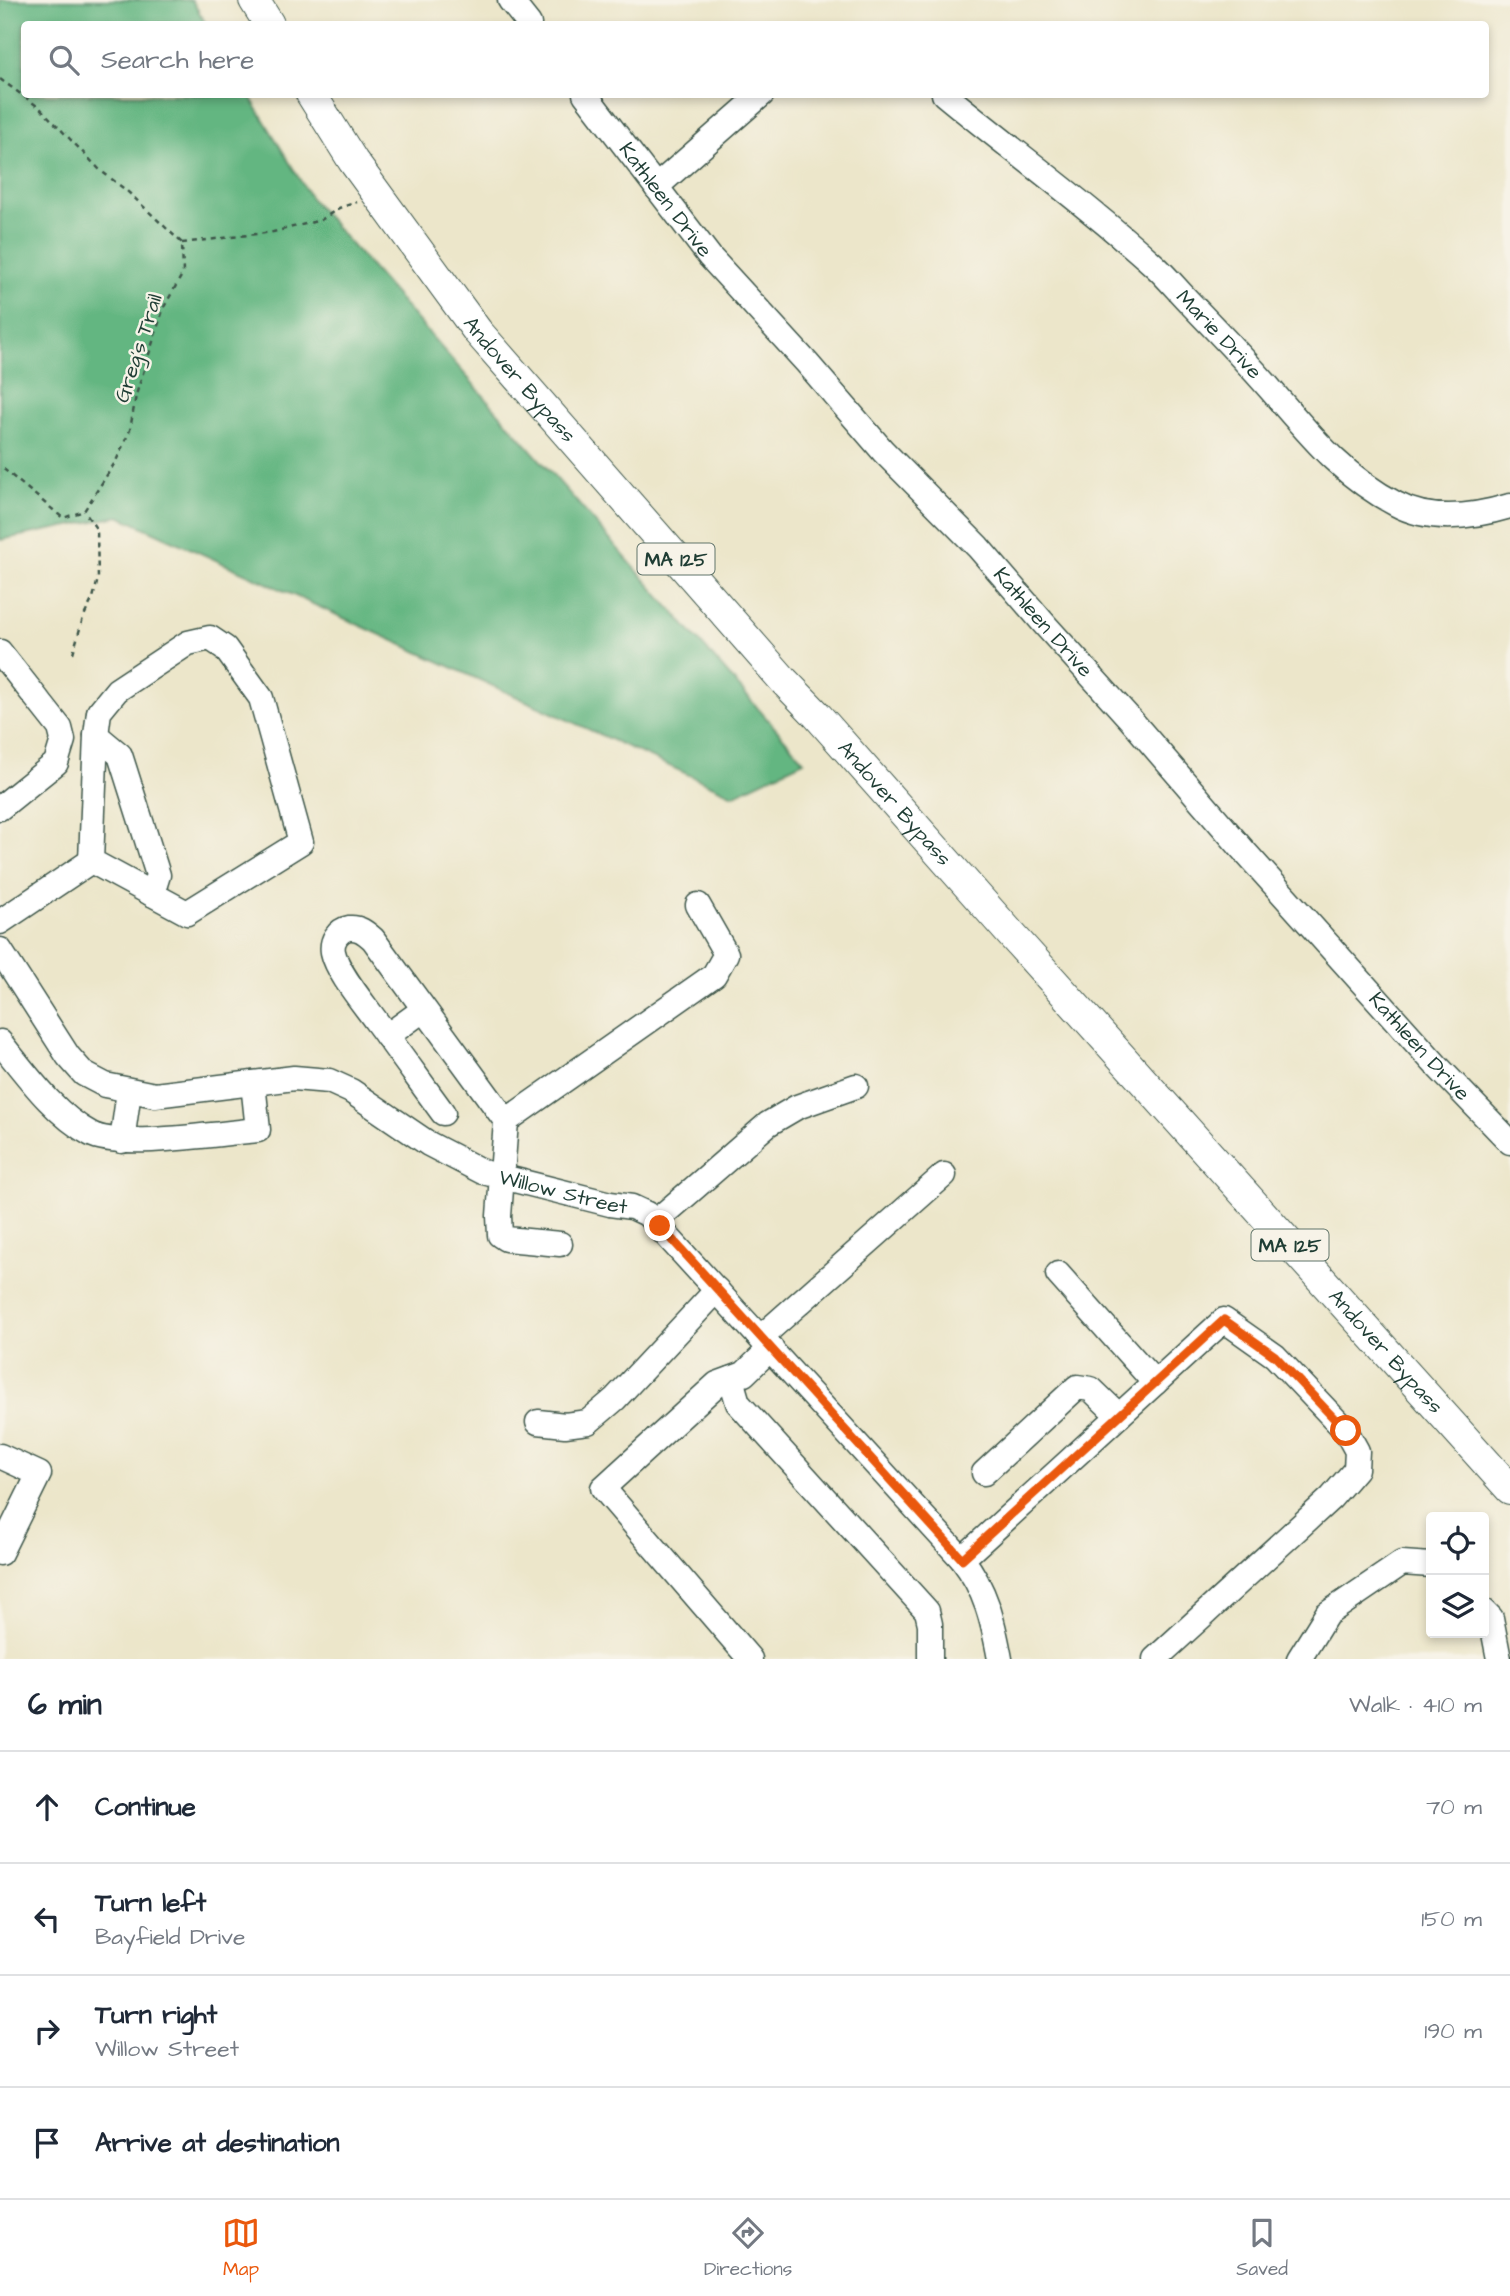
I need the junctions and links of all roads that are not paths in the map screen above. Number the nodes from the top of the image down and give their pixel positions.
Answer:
1 (254, 0) edge
2 (510, 0) edge
3 (266, 21) edge
4 (527, 21) edge
5 (313, 98) edge
6 (588, 98) edge
7 (757, 98) edge
8 (949, 98) edge
9 (656, 187) junction
10 (1510, 506) edge
11 (0, 652) edge
12 (96, 735) junction
13 (0, 808) edge
14 (91, 861) junction
15 (152, 894) junction
16 (698, 905) dead end
17 (0, 922) edge
18 (0, 950) edge
19 (423, 1010) junction
20 (387, 1036) junction
21 (0, 1042) edge
22 (253, 1083) junction
23 (856, 1086) dead end
24 (129, 1091) junction
25 (443, 1113) dead end
26 (506, 1121) junction
27 (122, 1141) junction
28 (1510, 1142) edge
29 (944, 1175) dead end
30 (502, 1178) junction
31 (656, 1223) junction
32 (561, 1244) dead end
33 (1058, 1273) dead end
34 (717, 1290) junction
35 (766, 1343) junction
36 (731, 1379) junction
37 (1155, 1383) junction
38 (1119, 1416) junction
39 (538, 1422) dead end
40 (0, 1456) edge
41 (984, 1473) dead end
42 (1510, 1489) edge
43 (0, 1553) edge
44 (962, 1559) junction
45 (1426, 1565) edge
46 (1489, 1616) edge
47 (750, 1659) edge
48 (930, 1659) edge
49 (1000, 1659) edge
50 (1154, 1659) edge
51 (1299, 1659) edge
52 (1499, 1659) edge

1 - 3 main road
2 - 4 street
5 - 42 main road, Andover Bypass / MA 125
6 - 9 street, Kathleen Drive
7 - 9 street
8 - 10 street, Marie Drive
9 - 28 street, Kathleen Drive
11 - 13 street
12 - 14 street
12 - 15 street
12 - 15 street
14 - 15 street
14 - 17 street
16 - 26 street
18 - 24 street, Willow Street
19 - 20 street
19 - 20 street
19 - 26 street
20 - 25 street
21 - 27 street
22 - 24 street, Willow Street
22 - 27 street
22 - 30 street, Willow Street
23 - 31 street
24 - 27 street
26 - 30 street
29 - 35 street
30 - 31 street, Willow Street
30 - 32 street
31 - 34 street, Willow Street
33 - 37 street
34 - 35 street, Willow Street
34 - 39 street
35 - 36 street
35 - 44 street, Willow Street
36 - 47 street
36 - 48 street
37 - 38 street
37 - 50 street
38 - 41 street
38 - 44 street
40 - 43 street
44 - 49 street, Willow Street
45 - 51 street
46 - 52 street

